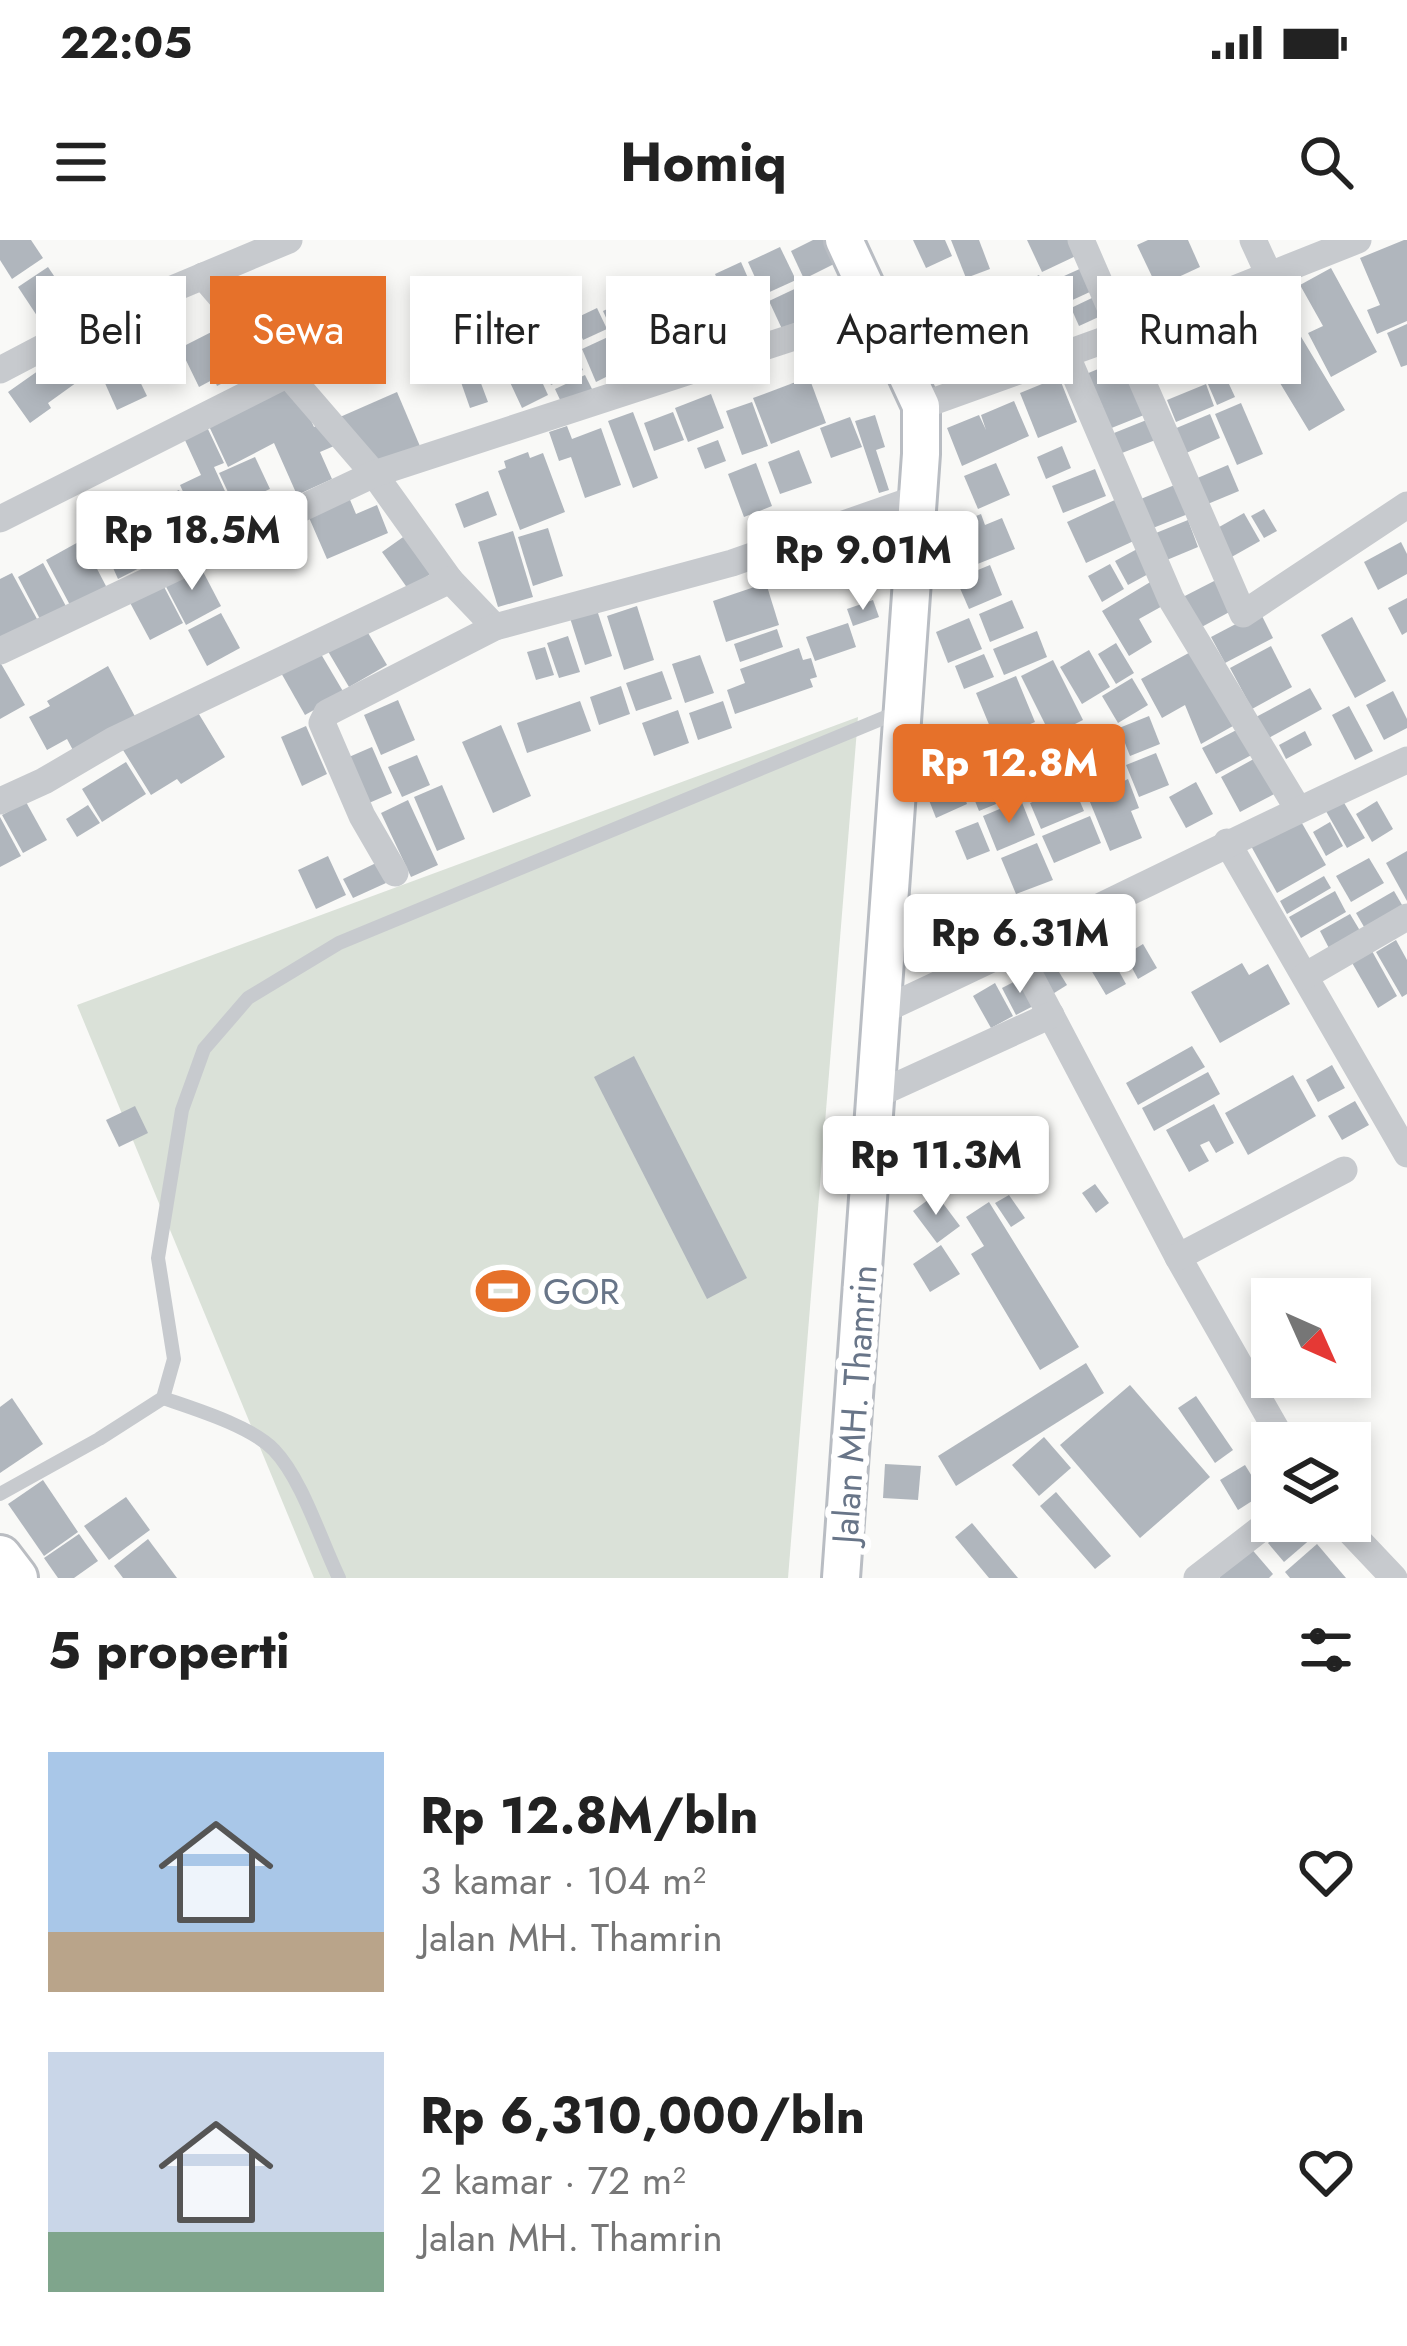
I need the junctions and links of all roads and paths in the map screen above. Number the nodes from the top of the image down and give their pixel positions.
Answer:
1 (289, 240) edge
2 (844, 240) edge
3 (1082, 240) edge
4 (1253, 240) edge
5 (1358, 240) edge
6 (202, 276) junction
7 (859, 276) edge
8 (1097, 276) edge
9 (1270, 276) edge
10 (1272, 276) edge
11 (210, 285) edge
12 (794, 337) edge
13 (0, 370) edge
14 (1073, 370) edge
15 (268, 384) edge
16 (297, 384) edge
17 (910, 384) edge
18 (982, 384) edge
19 (1143, 384) edge
20 (921, 406) junction
21 (374, 474) junction
22 (918, 498) junction
23 (1407, 505) edge
24 (5, 517) edge
25 (450, 580) junction
26 (495, 627) junction
27 (0, 651) edge
28 (903, 710) junction
29 (1407, 760) edge
30 (0, 802) edge
31 (1298, 809) junction
32 (1227, 842) junction
33 (395, 873) dead end
34 (1407, 916) edge
35 (1016, 949) junction
36 (1305, 976) junction
37 (881, 1011) junction
38 (1052, 1015) junction
39 (875, 1095) junction
40 (1407, 1154) edge
41 (1344, 1170) dead end
42 (1178, 1257) junction
43 (163, 1398) junction
44 (1272, 1422) edge
45 (0, 1493) edge
46 (1251, 1536) edge
47 (1360, 1542) edge
48 (0, 1557) edge
49 (16, 1578) edge
50 (339, 1578) edge
51 (841, 1578) edge
52 (1197, 1578) edge
53 (1394, 1578) edge

1 - 6 street
2 - 7 main road, Jalan MH. Thamrin
3 - 8 street
4 - 9 street
5 - 10 street
6 - 11 street
6 - 13 street
12 - 21 street
14 - 31 street
15 - 24 street
16 - 21 street
17 - 20 main road, Jalan MH. Thamrin
18 - 20 street
19 - 23 street
20 - 22 main road, Jalan MH. Thamrin
21 - 25 street
21 - 27 street
22 - 26 street
22 - 28 main road, Jalan MH. Thamrin
25 - 26 street
25 - 30 street
26 - 33 street
28 - 37 main road, Jalan MH. Thamrin
28 - 43 lane
29 - 31 street
31 - 32 street
32 - 35 street
32 - 36 street
34 - 36 street
35 - 37 street
35 - 38 street
36 - 40 street
37 - 39 main road, Jalan MH. Thamrin
38 - 39 street
38 - 42 street
39 - 51 main road, Jalan MH. Thamrin
41 - 42 street
42 - 44 street
43 - 45 lane
43 - 50 lane
46 - 52 street
47 - 53 street
48 - 49 main road

